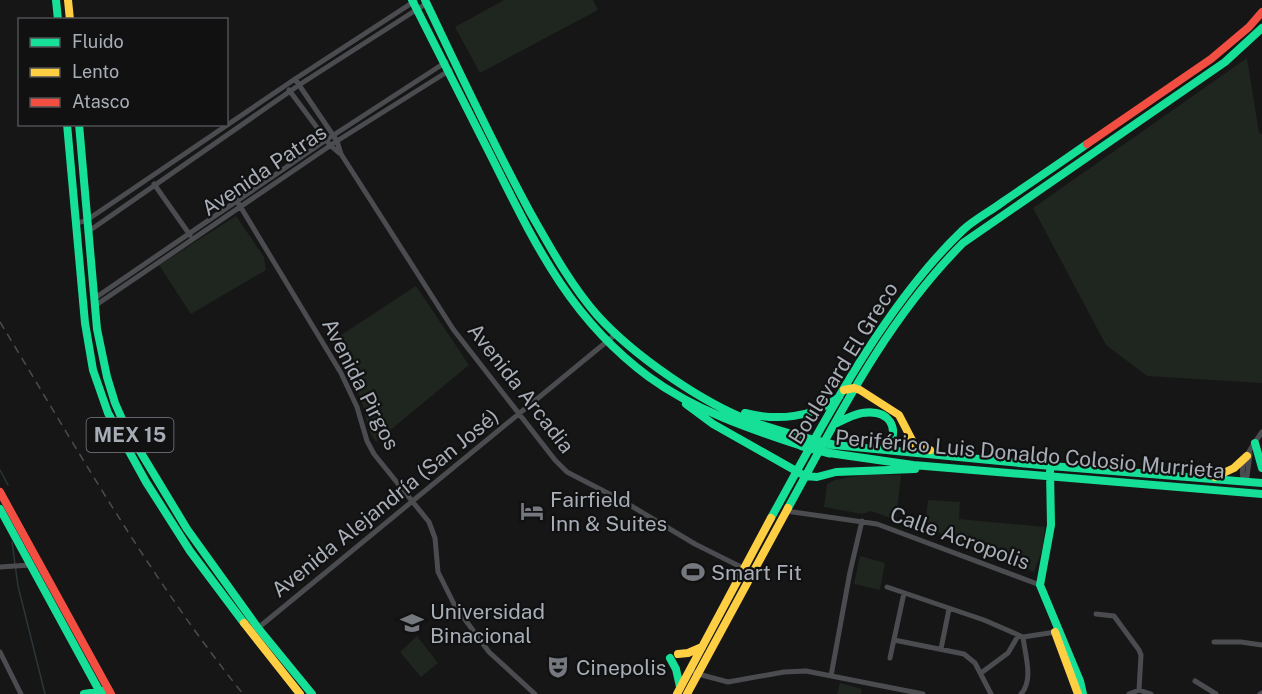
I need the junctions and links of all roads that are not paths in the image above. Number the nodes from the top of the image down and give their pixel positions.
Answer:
1 (56, 0) edge
2 (68, 0) edge
3 (426, 2) edge
4 (415, 3) edge
5 (1262, 12) edge
6 (58, 18) edge
7 (70, 18) edge
8 (1262, 28) edge
9 (450, 65) junction
10 (297, 82) junction
11 (288, 88) junction
12 (67, 126) edge
13 (73, 126) edge
14 (79, 126) edge
15 (335, 138) junction
16 (328, 143) junction
17 (68, 145) junction
18 (1085, 153) junction
19 (341, 154) junction
20 (150, 178) junction
21 (155, 184) junction
22 (239, 204) junction
23 (87, 220) junction
24 (75, 224) junction
25 (88, 231) junction
26 (189, 234) junction
27 (76, 235) junction
28 (193, 239) junction
29 (94, 303) junction
30 (616, 334) junction
31 (607, 342) junction
32 (846, 392) junction
33 (681, 398) junction
34 (716, 404) junction
35 (519, 414) junction
36 (835, 424) junction
37 (1262, 432) edge
38 (803, 442) junction
39 (831, 449) junction
40 (1251, 449) junction
41 (887, 450) junction
42 (947, 456) junction
43 (926, 466) junction
44 (1262, 468) edge
45 (1051, 471) junction
46 (800, 474) junction
47 (1214, 478) junction
48 (1244, 481) junction
49 (1262, 483) edge
50 (1208, 488) junction
51 (1262, 488) edge
52 (0, 492) edge
53 (1262, 494) edge
54 (414, 501) junction
55 (0, 509) edge
56 (786, 511) junction
57 (866, 522) junction
58 (30, 566) junction
59 (0, 567) edge
60 (749, 571) junction
61 (1040, 585) junction
62 (887, 587) dead end
63 (904, 593) junction
64 (950, 609) junction
65 (1096, 614) dead end
66 (258, 628) junction
67 (1058, 632) junction
68 (1020, 636) junction
69 (894, 640) junction
70 (1214, 642) dead end
71 (1262, 645) edge
72 (702, 647) junction
73 (941, 649) junction
74 (0, 652) edge
75 (1066, 653) junction
76 (890, 658) dead end
77 (2, 661) edge
78 (698, 670) junction
79 (981, 673) junction
80 (831, 676) junction
81 (1195, 681) dead end
82 (1139, 690) junction
83 (105, 692) edge
84 (681, 692) edge
85 (21, 694) edge
86 (84, 694) edge
87 (300, 694) edge
88 (312, 694) edge
89 (535, 694) edge
90 (923, 694) edge
91 (991, 694) edge
92 (1021, 694) edge
93 (1078, 694) edge
94 (1083, 694) edge
95 (1129, 694) edge
96 (1151, 694) edge
97 (1216, 694) edge

1 - 6 main road
2 - 7 main road
3 - 4 street
3 - 9 main road, Periférico Luis Donaldo Colosio Murrieta
4 - 9 main road, Periférico Luis Donaldo Colosio Murrieta
4 - 10 street
5 - 18 main road, Boulevard El Greco
8 - 18 main road, Boulevard El Greco
9 - 15 street, Avenida Patras
9 - 30 main road, Periférico Luis Donaldo Colosio Murrieta
9 - 31 main road, Periférico Luis Donaldo Colosio Murrieta
10 - 11 street
10 - 15 street, Avenida Arcadia
11 - 16 street, Avenida Arcadia
11 - 20 street
11 - 21 street
12 - 17 main road, MEX 15
13 - 17 main road
14 - 23 main road, MEX 15
15 - 16 street, Avenida Patras
15 - 19 street, Avenida Arcadia
16 - 19 street, Avenida Arcadia
16 - 22 street, Avenida Patras
17 - 24 main road, MEX 15
18 - 32 main road, Boulevard El Greco
19 - 35 street, Avenida Arcadia
20 - 21 street
20 - 23 street
21 - 25 street
21 - 26 street
22 - 26 street, Avenida Patras
22 - 28 street, Avenida Patras
22 - 54 street, Avenida Pirgos
23 - 24 street
23 - 25 main road, MEX 15
24 - 27 main road, MEX 15
25 - 27 street
25 - 29 main road, MEX 15
26 - 28 street
26 - 29 street, Avenida Patras
27 - 87 main road, MEX 15
28 - 29 street, Avenida Patras
29 - 66 main road, MEX 15
30 - 31 street, Avenida Alejandría (San José)
30 - 34 main road, Periférico Luis Donaldo Colosio Murrieta
31 - 33 main road, Periférico Luis Donaldo Colosio Murrieta
31 - 35 street, Avenida Alejandría (San José)
32 - 34 main road
32 - 36 main road, Boulevard El Greco
32 - 42 main road
32 - 46 main road, Boulevard El Greco
33 - 38 main road, Periférico Luis Donaldo Colosio Murrieta
33 - 46 main road
34 - 38 main road, Periférico Luis Donaldo Colosio Murrieta
35 - 54 street, Avenida Alejandría (San José)
35 - 60 street, Avenida Arcadia
36 - 41 main road
36 - 46 main road, Boulevard El Greco
37 - 40 street
38 - 39 main road, Periférico Luis Donaldo Colosio Murrieta, bridge
39 - 41 main road, Periférico Luis Donaldo Colosio Murrieta
39 - 43 main road, Periférico Luis Donaldo Colosio Murrieta
40 - 44 main road
40 - 47 main road
40 - 48 street
41 - 42 main road, Periférico Luis Donaldo Colosio Murrieta
42 - 45 main road, Periférico Luis Donaldo Colosio Murrieta
43 - 45 main road, Periférico Luis Donaldo Colosio Murrieta
43 - 46 main road
45 - 47 main road, Periférico Luis Donaldo Colosio Murrieta
45 - 50 main road, Periférico Luis Donaldo Colosio Murrieta
45 - 61 main road
46 - 56 main road, Boulevard El Greco
46 - 60 main road, Boulevard El Greco
47 - 48 main road, Periférico Luis Donaldo Colosio Murrieta
48 - 49 main road, Periférico Luis Donaldo Colosio Murrieta
48 - 50 main road
48 - 51 main road
50 - 53 main road, Periférico Luis Donaldo Colosio Murrieta
52 - 83 main road
54 - 66 street, Avenida Alejandría (San José)
54 - 89 street, Avenida Pirgos
55 - 58 main road
56 - 57 street, Calle Acropolis
56 - 60 main road, Boulevard El Greco
57 - 61 street, Calle Acropolis
57 - 80 street
58 - 59 street
58 - 83 main road
60 - 72 main road, Boulevard El Greco
60 - 78 main road, Boulevard El Greco
61 - 67 main road
62 - 63 street
63 - 64 street
63 - 69 street
64 - 68 street
64 - 73 street
65 - 82 street
66 - 88 main road, MEX 15
67 - 68 street
67 - 75 main road
68 - 79 street
68 - 92 street
69 - 73 street
69 - 76 street
70 - 71 street
72 - 78 main road, Boulevard El Greco
72 - 84 main road
73 - 79 street
74 - 77 street
75 - 93 main road
75 - 94 main road
77 - 85 street
78 - 80 street
78 - 84 main road, Boulevard El Greco
79 - 91 street
80 - 90 street
81 - 97 street
82 - 95 street
82 - 96 street
83 - 86 main road

